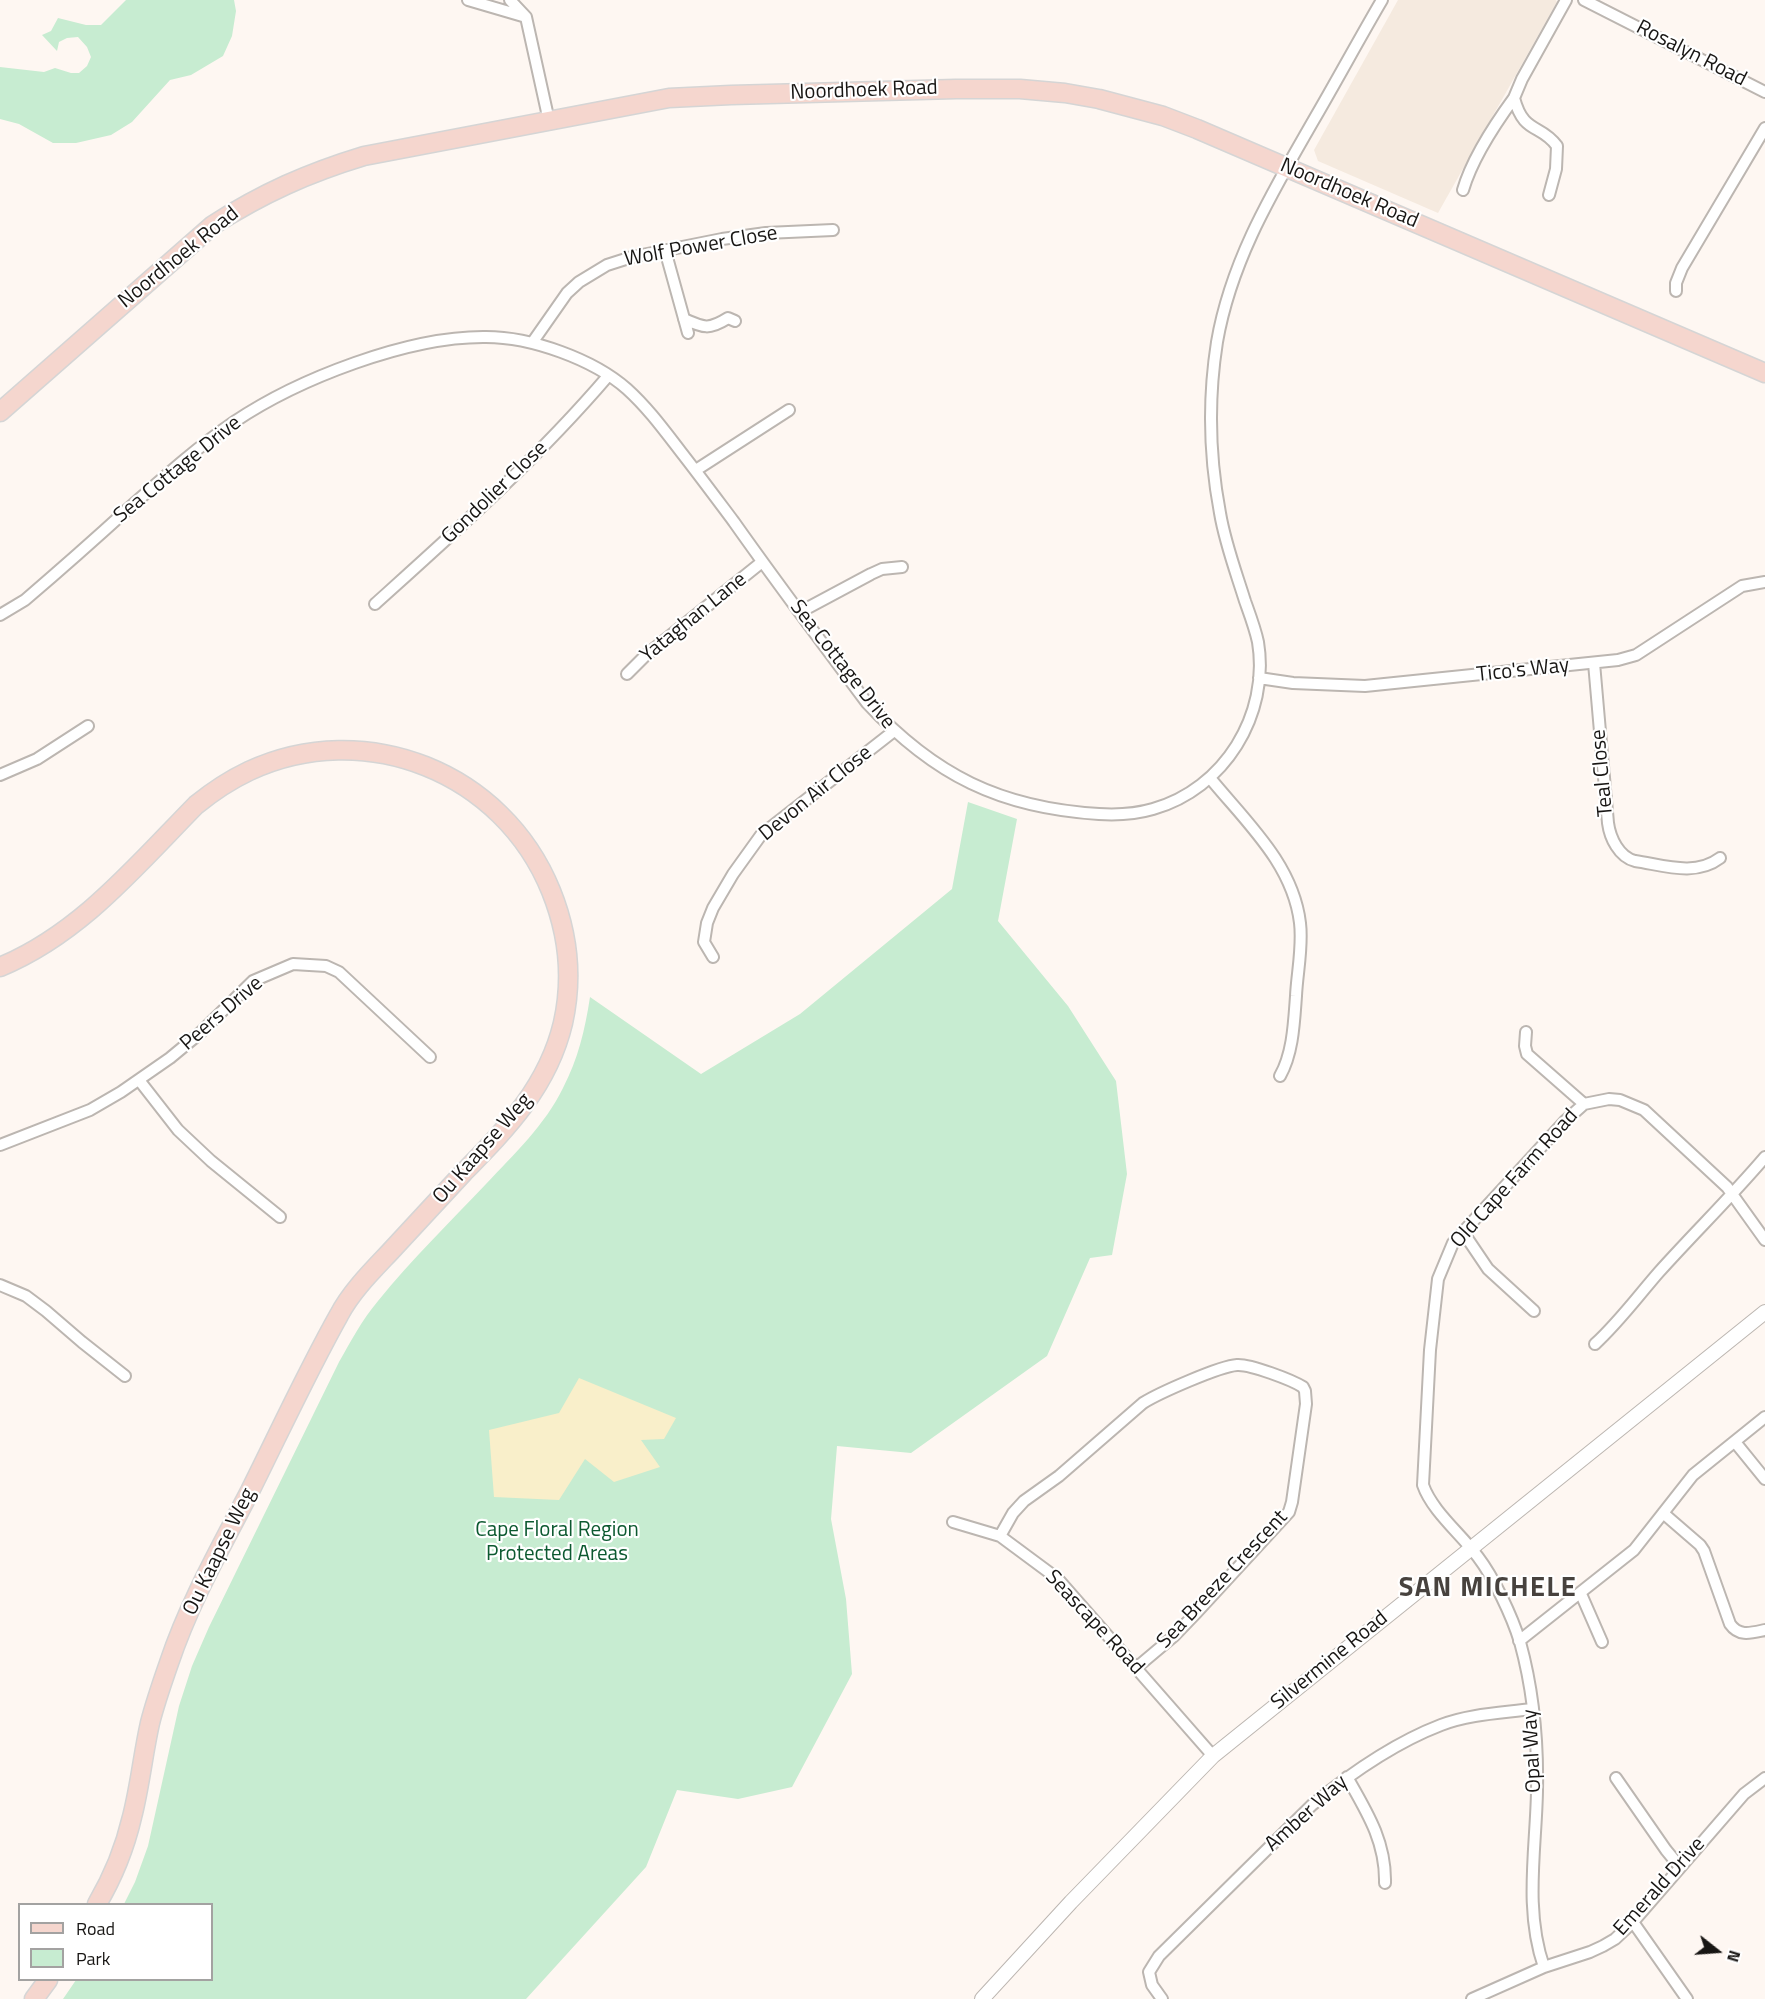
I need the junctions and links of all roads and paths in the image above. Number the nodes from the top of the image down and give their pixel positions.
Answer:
1 (468, 0) edge
2 (510, 0) edge
3 (1382, 0) edge
4 (1566, 0) edge
5 (1584, 0) edge
6 (526, 17) junction
7 (1765, 92) edge
8 (1514, 98) junction
9 (549, 121) junction
10 (1765, 128) edge
11 (1286, 167) junction
12 (1462, 190) dead end
13 (1549, 195) dead end
14 (833, 230) dead end
15 (665, 250) junction
16 (1676, 291) dead end
17 (684, 319) junction
18 (735, 321) dead end
19 (688, 333) dead end
20 (532, 343) junction
21 (1765, 373) edge
22 (608, 376) junction
23 (789, 410) dead end
24 (0, 412) edge
25 (696, 470) junction
26 (762, 562) junction
27 (902, 567) dead end
28 (1765, 582) edge
29 (375, 604) dead end
30 (800, 612) junction
31 (0, 615) edge
32 (1594, 663) junction
33 (627, 674) dead end
34 (1259, 678) junction
35 (88, 726) dead end
36 (894, 731) junction
37 (0, 775) edge
38 (1210, 778) junction
39 (1717, 861) dead end
40 (713, 957) dead end
41 (0, 967) edge
42 (1526, 1032) dead end
43 (430, 1057) dead end
44 (1280, 1076) dead end
45 (139, 1080) junction
46 (1584, 1104) junction
47 (0, 1145) edge
48 (1765, 1157) edge
49 (1734, 1194) junction
50 (280, 1217) dead end
51 (1462, 1232) junction
52 (1765, 1240) edge
53 (0, 1285) edge
54 (1534, 1311) dead end
55 (1765, 1312) edge
56 (1595, 1344) dead end
57 (124, 1376) dead end
58 (1765, 1418) edge
59 (1735, 1442) junction
60 (1765, 1479) edge
61 (1663, 1513) junction
62 (953, 1522) dead end
63 (1000, 1536) junction
64 (1470, 1548) junction
65 (1581, 1594) junction
66 (1765, 1630) edge
67 (1520, 1641) junction
68 (1602, 1642) dead end
69 (1136, 1668) junction
70 (1532, 1708) junction
71 (1213, 1756) junction
72 (1347, 1777) junction
73 (1616, 1778) dead end
74 (1765, 1778) edge
75 (1680, 1867) junction
76 (1385, 1883) dead end
77 (98, 1903) edge
78 (1633, 1922) junction
79 (1544, 1966) junction
80 (47, 1981) edge
81 (34, 1999) edge
82 (982, 1999) edge
83 (1162, 1999) edge
84 (1472, 1999) edge
85 (1687, 1999) edge

1 - 6 street
2 - 6 street
3 - 11 street, Sea Cottage Drive
4 - 8 street
5 - 7 street, Rosalyn Road
6 - 9 street
8 - 12 street
8 - 13 street
9 - 11 main road, Noordhoek Road
9 - 24 main road, Noordhoek Road
10 - 16 street
11 - 21 main road, Noordhoek Road
11 - 34 street, Sea Cottage Drive
14 - 15 street, Wolf Power Close
15 - 17 street
15 - 20 street, Wolf Power Close
17 - 18 street
17 - 19 street
20 - 22 street, Sea Cottage Drive
20 - 31 street, Sea Cottage Drive
22 - 25 street, Sea Cottage Drive
22 - 29 street, Gondolier Close
23 - 25 street
25 - 26 street, Sea Cottage Drive
26 - 30 street, Sea Cottage Drive
26 - 33 street, Yataghan Lane
27 - 30 street
28 - 32 street, Tico's Way
30 - 36 street, Sea Cottage Drive
32 - 34 street, Tico's Way
32 - 39 street, Teal Close
34 - 38 street, Sea Cottage Drive
35 - 37 street
36 - 38 street, Sea Cottage Drive
36 - 40 street, Devon Air Close
38 - 44 street
41 - 77 main road, Ou Kaapse Weg
42 - 46 street
43 - 45 street, Peers Drive
45 - 47 street, Peers Drive
45 - 50 street
46 - 49 street, Old Cape Farm Road
46 - 51 street, Old Cape Farm Road
48 - 49 street
49 - 52 street, Old Cape Farm Road
49 - 56 street
51 - 54 street
51 - 64 street, Old Cape Farm Road
53 - 57 street
55 - 64 street, Silvermine Road
58 - 59 street
59 - 60 street
59 - 61 street
61 - 65 street
61 - 66 street
62 - 63 street, Seascape Road
63 - 69 street, Seascape Road
63 - 69 street, Sea Breeze Crescent
64 - 67 street, Opal Way
64 - 71 street, Silvermine Road
65 - 67 street
65 - 68 street
67 - 70 street, Opal Way
69 - 71 street, Seascape Road
70 - 72 street, Amber Way
70 - 79 street, Opal Way
71 - 82 street, Silvermine Road
72 - 76 street
72 - 83 street, Amber Way
73 - 75 street
74 - 75 street, Emerald Drive
75 - 78 street, Emerald Drive
78 - 79 street, Emerald Drive
78 - 85 street
79 - 84 street, Emerald Drive
80 - 81 main road

